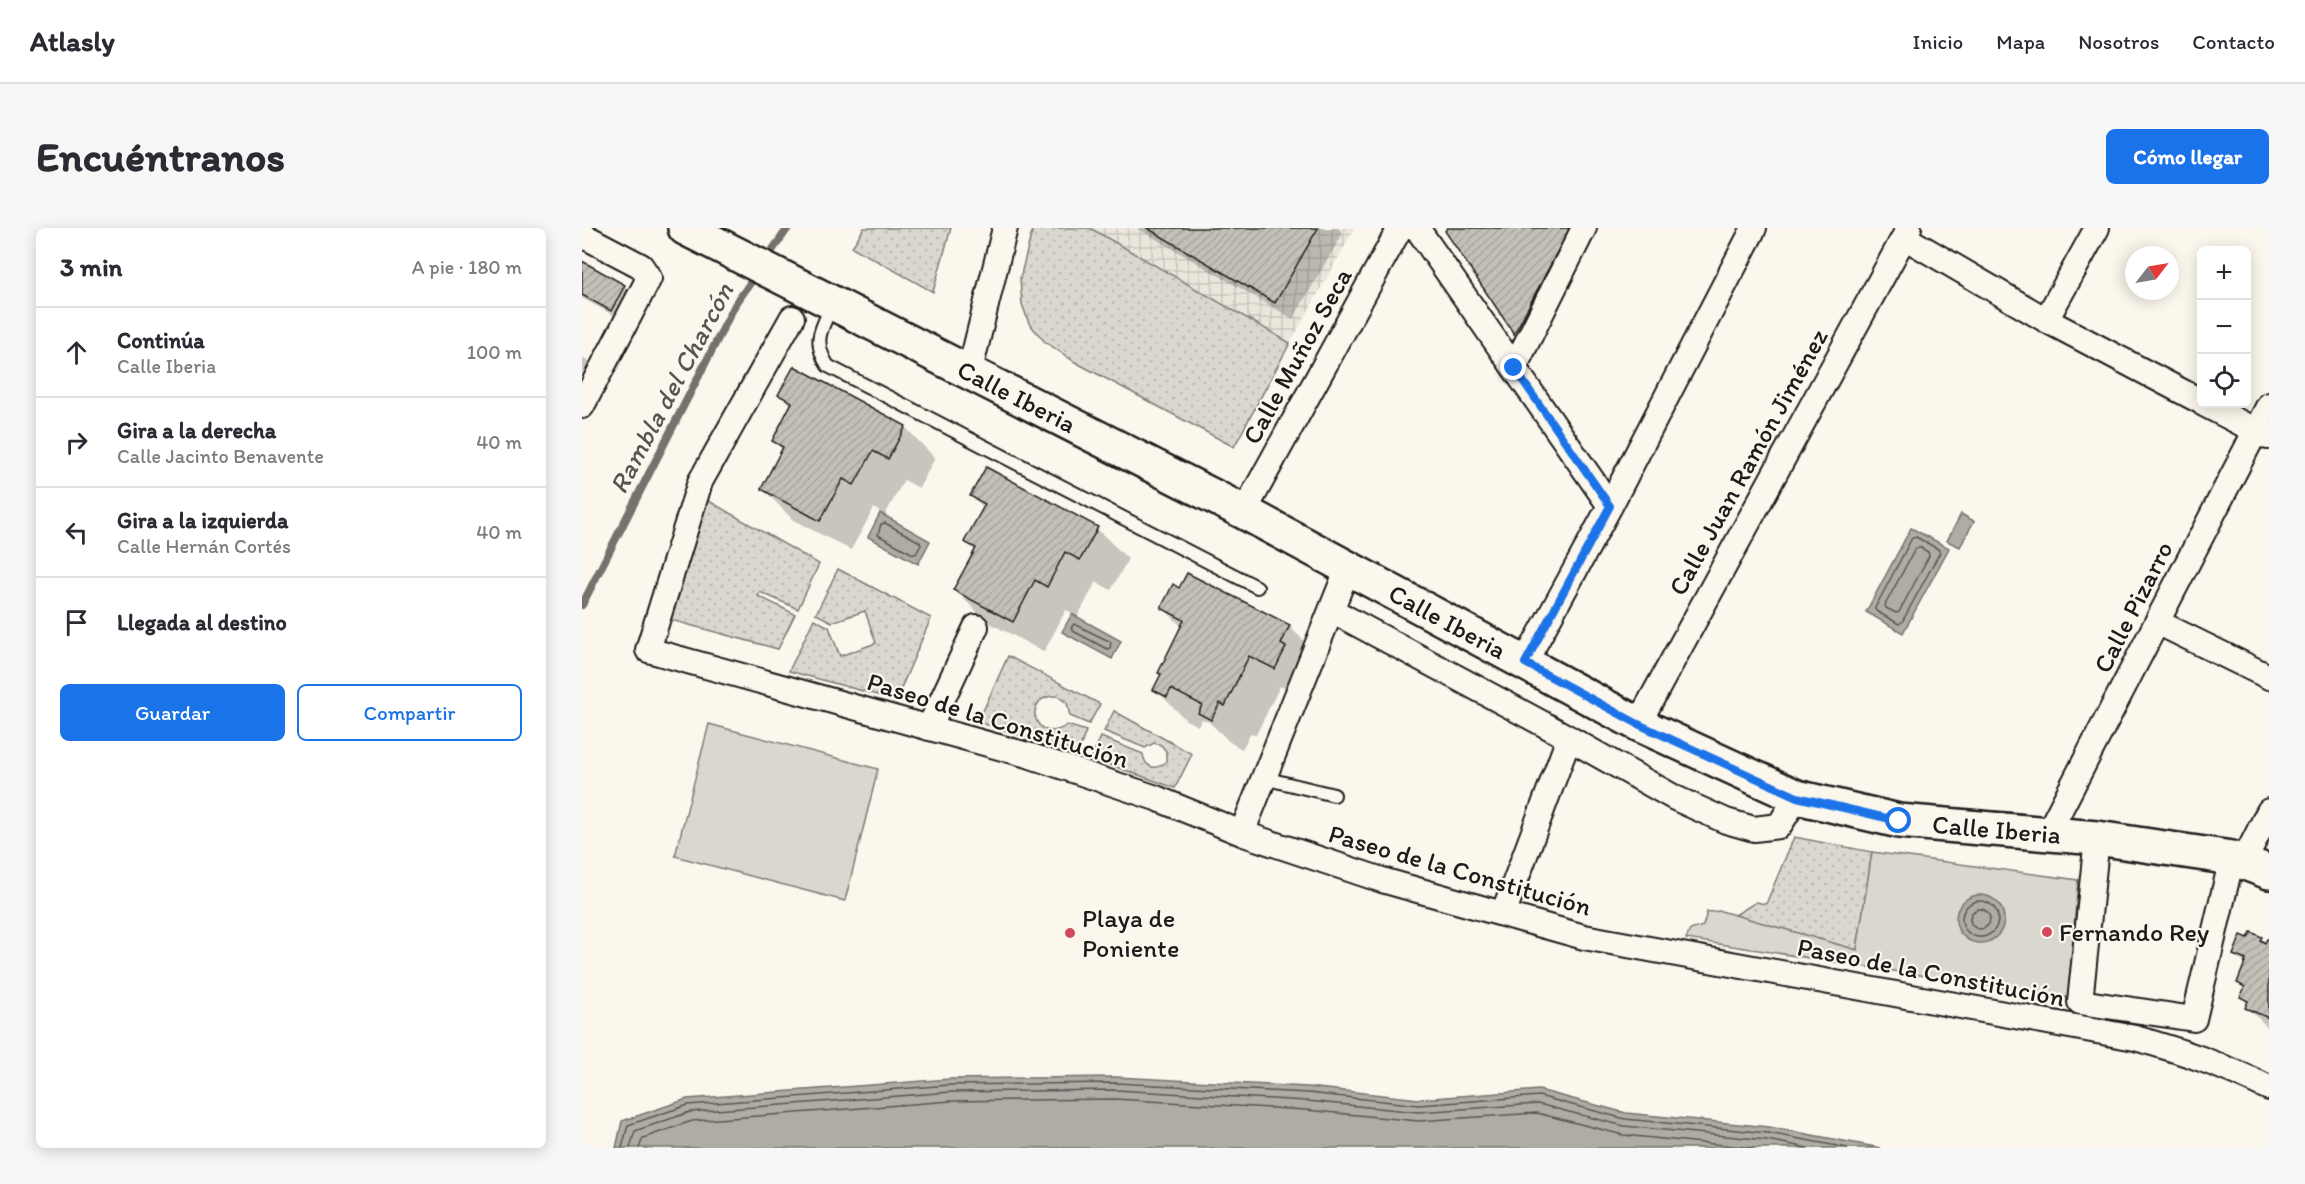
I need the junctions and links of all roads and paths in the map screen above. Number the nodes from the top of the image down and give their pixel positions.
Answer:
1 (685, 228) edge
2 (1005, 228) edge
3 (1400, 228) edge
4 (1417, 228) edge
5 (1584, 228) edge
6 (1754, 228) edge
7 (2097, 228) edge
8 (1906, 233) edge
9 (582, 235) edge
10 (796, 303) junction
11 (833, 304) junction
12 (2046, 320) junction
13 (1514, 368) junction
14 (969, 374) junction
15 (2197, 400) edge
16 (2269, 405) edge
17 (582, 406) edge
18 (2213, 408) edge
19 (2262, 434) edge
20 (1610, 506) junction
21 (1244, 512) junction
22 (1348, 568) junction
23 (1257, 587) dead end
24 (1331, 610) junction
25 (2157, 622) junction
26 (976, 627) dead end
27 (1525, 663) junction
28 (2269, 677) edge
29 (1638, 724) junction
30 (929, 728) junction
31 (1569, 738) junction
32 (1264, 778) junction
33 (1334, 795) dead end
34 (1797, 797) junction
35 (2269, 811) edge
36 (1244, 834) junction
37 (2047, 835) junction
38 (2097, 838) junction
39 (2248, 864) edge
40 (1503, 914) junction
41 (2269, 1088) edge

1 - 10 main road, Calle Iberia
2 - 14 street
3 - 21 street, Calle Muñoz Seca
4 - 13 street
5 - 13 street
6 - 20 street
7 - 12 street
8 - 12 street
8 - 29 street, Calle Juan Ramón Jiménez
9 - 17 street
10 - 11 main road, Calle Iberia
10 - 30 street, Paseo de la Constitución
11 - 14 main road, Calle Iberia
11 - 23 lane
12 - 15 street
13 - 20 street
14 - 21 main road, Calle Iberia
16 - 19 street, Calle Pizarro
18 - 19 street
19 - 25 street, Calle Pizarro
20 - 27 street
21 - 22 main road, Calle Iberia
22 - 24 street
22 - 27 main road, Calle Iberia
24 - 31 street
24 - 32 street
25 - 28 street
25 - 37 street, Calle Pizarro
26 - 30 street
27 - 29 main road, Calle Iberia
29 - 34 main road, Calle Iberia
30 - 36 street, Paseo de la Constitución
31 - 34 street
31 - 40 street
32 - 33 lane
32 - 36 street
34 - 37 main road, Calle Iberia
35 - 39 street
36 - 40 street, Paseo de la Constitución
37 - 38 main road, Calle Iberia
38 - 39 main road, Calle Iberia
38 - 39 street
40 - 41 street, Paseo de la Constitución

